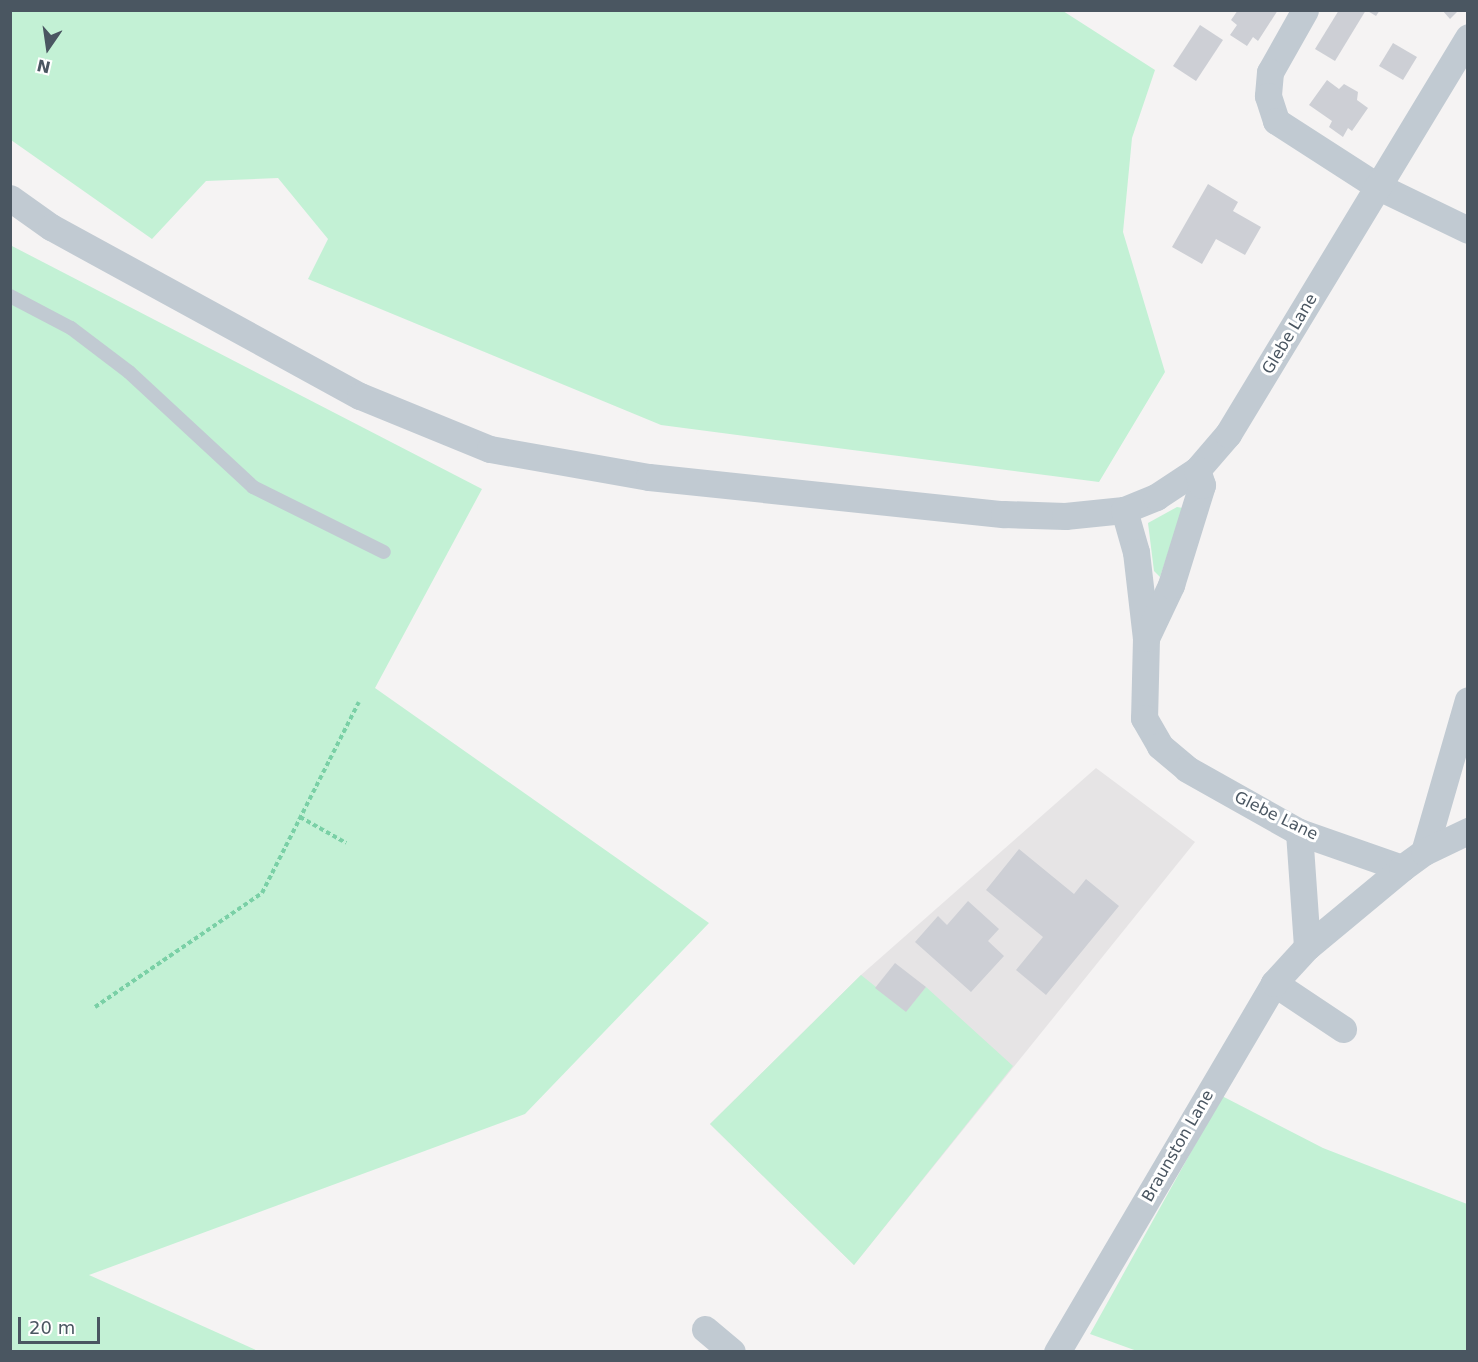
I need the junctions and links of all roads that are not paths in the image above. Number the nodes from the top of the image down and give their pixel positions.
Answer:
1 (1305, 10) edge
2 (1467, 37) edge
3 (1377, 186) junction
4 (10, 198) edge
5 (1467, 230) edge
6 (10, 296) edge
7 (1197, 470) junction
8 (1124, 510) junction
9 (384, 552) dead end
10 (1146, 638) junction
11 (1467, 700) edge
12 (1299, 831) junction
13 (1467, 831) edge
14 (1424, 852) junction
15 (1402, 868) junction
16 (1307, 947) junction
17 (1274, 983) junction
18 (1343, 1029) dead end
19 (705, 1329) dead end
20 (732, 1352) edge
21 (1058, 1352) edge

1 - 3 street
2 - 3 street, Glebe Lane
3 - 5 street
3 - 7 street, Glebe Lane
4 - 8 street
6 - 9 lane
7 - 8 street
7 - 10 street, Glebe Lane
8 - 10 street, Glebe Lane
10 - 12 street, Glebe Lane
11 - 14 street
12 - 15 street, Glebe Lane
12 - 16 street
13 - 14 street
14 - 15 street
15 - 16 street, Braunston Lane
16 - 17 street, Braunston Lane
17 - 18 street
17 - 21 street, Braunston Lane
19 - 20 street

